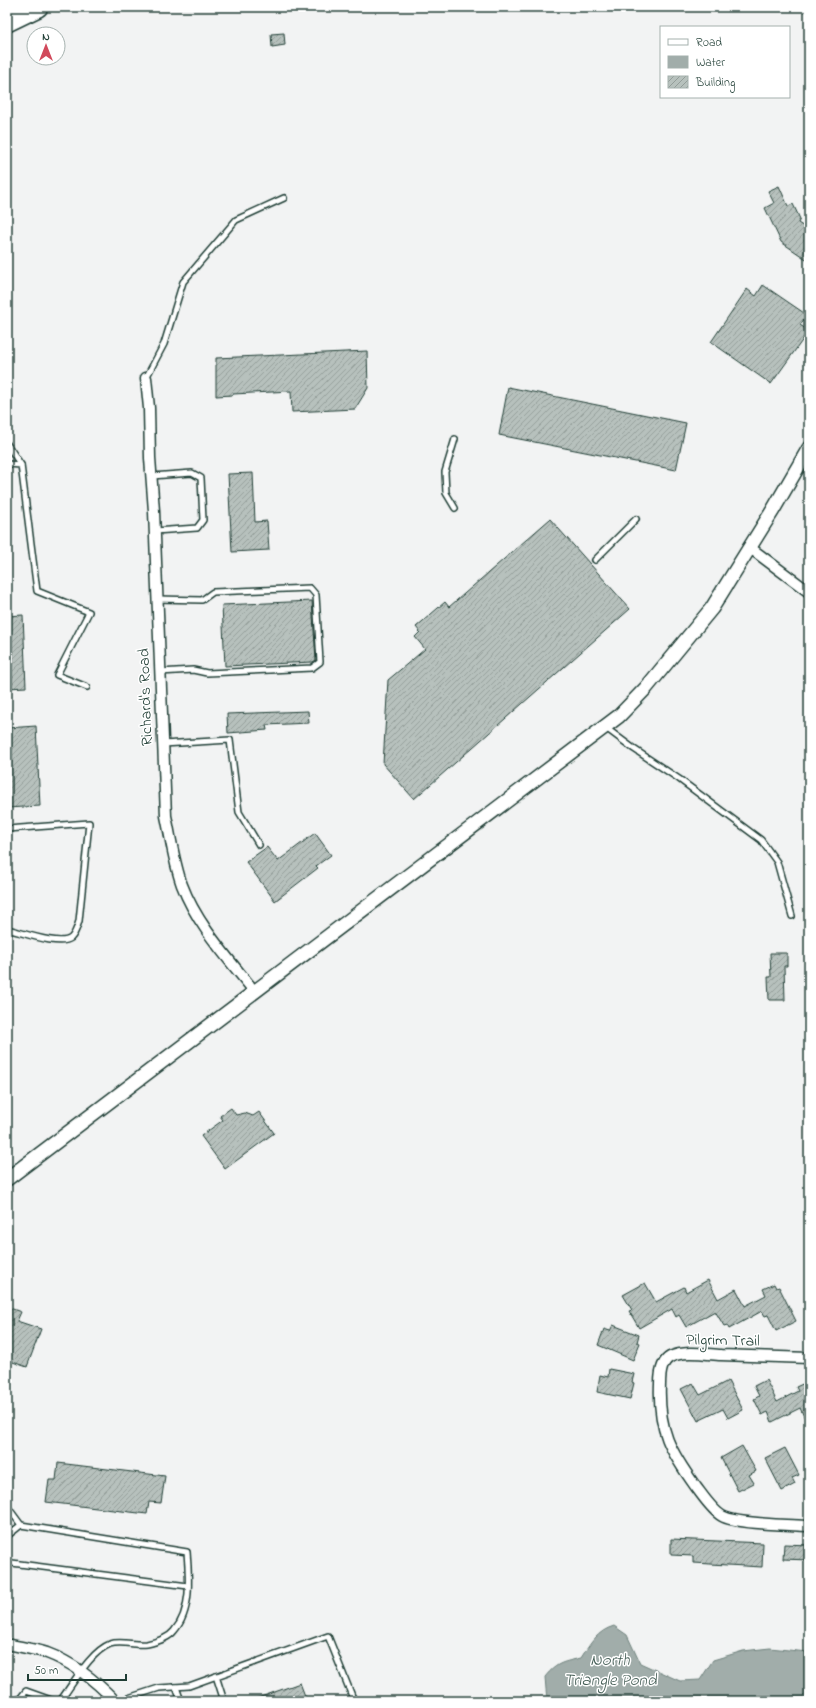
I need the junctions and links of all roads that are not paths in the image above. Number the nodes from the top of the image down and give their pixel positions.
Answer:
1 (38, 7) edge
2 (7, 22) edge
3 (284, 198) dead end
4 (146, 378) joint
5 (455, 439) dead end
6 (7, 444) edge
7 (809, 448) edge
8 (7, 464) edge
9 (21, 465) junction
10 (152, 476) junction
11 (455, 508) dead end
12 (636, 519) dead end
13 (155, 531) junction
14 (749, 547) junction
15 (595, 560) dead end
16 (809, 592) edge
17 (157, 599) junction
18 (160, 672) junction
19 (87, 687) dead end
20 (605, 727) junction
21 (163, 744) junction
22 (7, 829) edge
23 (259, 845) dead end
24 (792, 916) dead end
25 (7, 929) edge
26 (254, 992) junction
27 (7, 1179) edge
28 (809, 1358) edge
29 (7, 1506) edge
30 (21, 1525) junction
31 (809, 1526) edge
32 (7, 1536) edge
33 (7, 1559) edge
34 (188, 1586) junction
35 (7, 1644) edge
36 (82, 1671) junction
37 (216, 1676) junction
38 (176, 1687) junction
39 (18, 1701) edge
40 (54, 1701) edge
41 (60, 1701) edge
42 (115, 1701) edge
43 (119, 1701) edge
44 (181, 1701) edge
45 (224, 1701) edge
46 (354, 1701) edge

1 - 2 highway
3 - 4 lane
4 - 10 street, Richard's Road
5 - 11 lane
6 - 9 lane
7 - 14 street
8 - 9 lane
9 - 19 lane
10 - 13 street, Richard's Road
10 - 13 lane
12 - 15 lane
13 - 17 street, Richard's Road
14 - 16 street
14 - 20 street
17 - 18 street, Richard's Road
17 - 18 lane
18 - 21 street, Richard's Road
20 - 24 lane
20 - 26 street
21 - 23 lane
21 - 26 street, Richard's Road
22 - 25 lane
26 - 27 street
28 - 31 street, Pilgrim Trail
29 - 30 lane
30 - 32 lane
30 - 34 lane
33 - 34 lane
34 - 36 lane
35 - 36 street
36 - 41 lane
36 - 42 street
37 - 38 lane
37 - 45 lane
37 - 46 lane
38 - 43 lane
38 - 44 lane
39 - 40 lane

